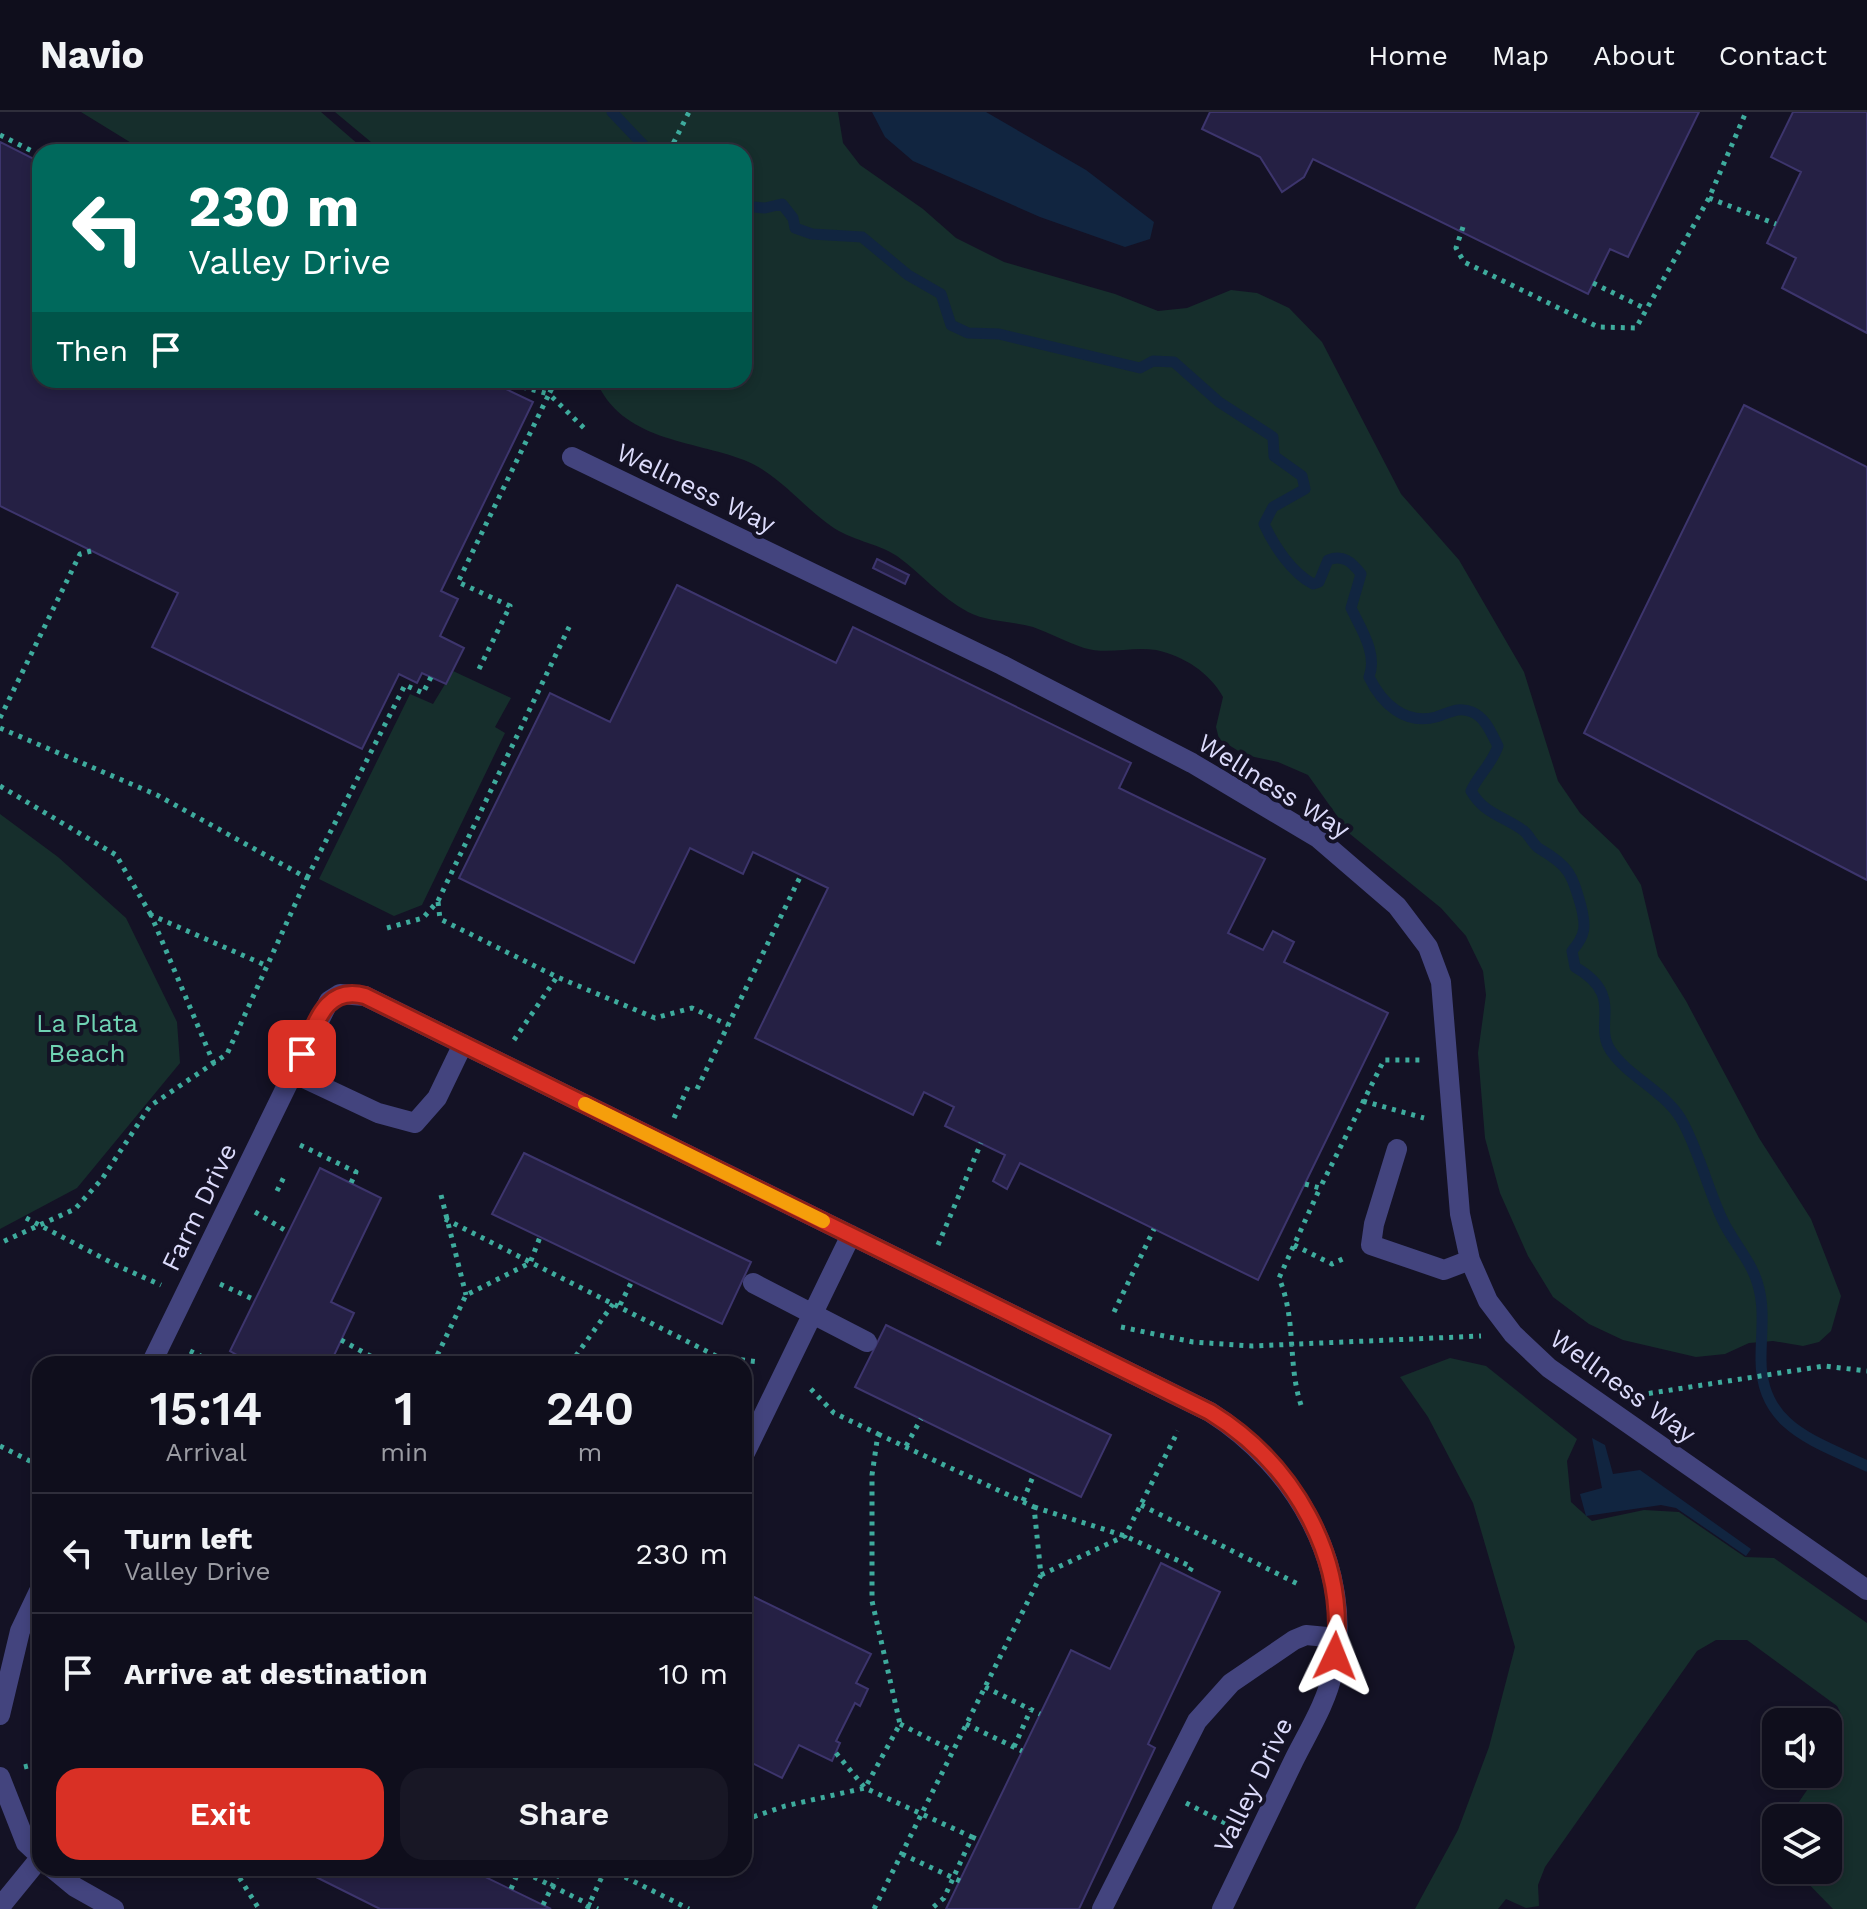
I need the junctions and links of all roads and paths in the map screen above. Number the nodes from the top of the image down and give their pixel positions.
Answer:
1 (689, 112) edge
2 (1746, 112) edge
3 (0, 135) edge
4 (673, 144) edge
5 (32, 151) edge
6 (1709, 198) junction
7 (1776, 224) dead end
8 (1463, 227) dead end
9 (1593, 283) dead end
10 (1646, 309) junction
11 (526, 388) edge
12 (552, 388) edge
13 (549, 394) junction
14 (572, 457) joint
15 (91, 551) dead end
16 (571, 623) dead end
17 (479, 669) dead end
18 (431, 677) dead end
19 (0, 718) edge
20 (0, 728) edge
21 (0, 786) edge
22 (801, 875) dead end
23 (307, 878) junction
24 (438, 901) junction
25 (151, 915) junction
26 (387, 928) dead end
27 (265, 965) junction
28 (557, 977) junction
29 (728, 1025) junction
30 (513, 1041) dead end
31 (463, 1044) junction
32 (1449, 1059) junction
33 (214, 1064) junction
34 (293, 1073) junction
35 (689, 1085) dead end
36 (697, 1089) dead end
37 (1363, 1101) junction
38 (1453, 1119) junction
39 (672, 1123) dead end
40 (981, 1143) dead end
41 (300, 1145) dead end
42 (1397, 1149) dead end
43 (284, 1177) dead end
44 (351, 1183) dead end
45 (1305, 1184) dead end
46 (1320, 1188) junction
47 (277, 1191) dead end
48 (441, 1195) dead end
49 (258, 1213) dead end
50 (26, 1218) dead end
51 (445, 1219) junction
52 (41, 1226) junction
53 (1154, 1229) dead end
54 (288, 1232) dead end
55 (851, 1235) junction
56 (540, 1237) dead end
57 (0, 1243) edge
58 (1294, 1245) junction
59 (1371, 1245) junction
60 (935, 1253) dead end
61 (1470, 1260) junction
62 (530, 1263) junction
63 (632, 1281) dead end
64 (753, 1283) dead end
65 (226, 1288) dead end
66 (185, 1295) junction
67 (466, 1295) junction
68 (255, 1300) dead end
69 (613, 1304) junction
70 (620, 1305) junction
71 (1114, 1312) dead end
72 (813, 1313) junction
73 (1474, 1323) dead end
74 (1121, 1327) dead end
75 (341, 1340) dead end
76 (867, 1342) dead end
77 (1295, 1344) junction
78 (368, 1355) edge
79 (155, 1356) edge
80 (437, 1356) edge
81 (576, 1356) edge
82 (716, 1356) edge
83 (752, 1361) edge
84 (788, 1365) junction
85 (1867, 1371) edge
86 (1645, 1394) dead end
87 (1301, 1405) dead end
88 (921, 1419) dead end
89 (1178, 1431) dead end
90 (878, 1434) junction
91 (752, 1439) edge
92 (0, 1446) edge
93 (905, 1446) junction
94 (32, 1462) edge
95 (1034, 1474) dead end
96 (1023, 1501) junction
97 (1141, 1505) junction
98 (1034, 1507) junction
99 (1125, 1536) junction
100 (1041, 1575) junction
101 (1187, 1576) dead end
102 (1300, 1585) dead end
103 (1867, 1590) edge
104 (32, 1606) edge
105 (1337, 1638) junction
106 (985, 1687) junction
107 (1031, 1709) junction
108 (1040, 1714) dead end
109 (0, 1715) edge
110 (900, 1724) junction
111 (966, 1724) junction
112 (1014, 1747) junction
113 (953, 1751) junction
114 (1022, 1751) dead end
115 (836, 1753) dead end
116 (0, 1777) edge
117 (865, 1788) junction
118 (1163, 1792) junction
119 (921, 1813) junction
120 (752, 1817) edge
121 (1232, 1826) dead end
122 (972, 1837) junction
123 (979, 1840) dead end
124 (32, 1849) edge
125 (902, 1854) junction
126 (32, 1867) edge
127 (62, 1876) edge
128 (239, 1876) edge
129 (516, 1876) edge
130 (533, 1876) edge
131 (557, 1876) edge
132 (602, 1876) edge
133 (622, 1876) edge
134 (956, 1879) junction
135 (552, 1886) junction
136 (511, 1889) dead end
137 (543, 1905) dead end
138 (0, 1907) edge
139 (588, 1907) edge
140 (114, 1909) edge
141 (259, 1909) edge
142 (598, 1909) edge
143 (688, 1909) edge
144 (874, 1909) edge
145 (931, 1909) edge
146 (1102, 1909) edge
147 (1222, 1909) edge

1 - 4 path
2 - 6 path
3 - 5 path
6 - 7 path
6 - 10 path
8 - 10 path
9 - 10 path
11 - 13 path
12 - 13 path
13 - 14 path
13 - 17 path
14 - 32 street, Wellness Way
15 - 19 path
16 - 24 path
18 - 23 path
20 - 23 path
21 - 25 path
22 - 29 path
23 - 27 path
24 - 26 path
24 - 28 path
25 - 27 path
25 - 33 path
27 - 33 path
28 - 29 path
28 - 30 path
29 - 36 path
31 - 34 street
31 - 34 street, Valley Drive
31 - 55 street, Valley Drive
32 - 37 path
32 - 38 street, Wellness Way
33 - 52 path
34 - 66 street, Farm Drive
35 - 39 path
37 - 38 path
37 - 46 path
38 - 61 street, Wellness Way
40 - 60 path
41 - 44 path
42 - 59 street
43 - 47 path
45 - 46 path
46 - 58 path
48 - 51 path
49 - 54 path
50 - 52 path
51 - 62 path
51 - 67 path
52 - 57 path
52 - 66 path
53 - 71 path
55 - 72 street
55 - 105 street, Valley Drive
56 - 62 path
58 - 59 path
58 - 77 path
59 - 61 street
61 - 103 street, Wellness Way
62 - 67 path
62 - 69 path
63 - 70 path
64 - 72 street
65 - 68 path
66 - 79 street, Farm Drive
67 - 80 path
69 - 70 path
69 - 81 path
70 - 82 path
72 - 76 street
72 - 84 street
73 - 77 path
74 - 77 path
75 - 78 path
77 - 87 path
83 - 84 path
84 - 90 path
84 - 91 street
85 - 86 path
88 - 93 path
89 - 97 path
90 - 93 path
90 - 110 path
92 - 94 path
93 - 96 path
95 - 96 path
96 - 98 path
97 - 99 path
97 - 102 path
98 - 99 path
98 - 100 path
99 - 100 path
99 - 101 path
100 - 106 path
104 - 109 street
105 - 118 street
105 - 147 street, Valley Drive
106 - 107 path
106 - 111 path
107 - 108 path
107 - 112 path
110 - 113 path
110 - 117 path
111 - 112 path
111 - 113 path
112 - 114 path
113 - 119 path
115 - 117 path
116 - 124 street
117 - 119 path
117 - 120 path
118 - 121 path
118 - 146 street
119 - 122 path
119 - 125 path
122 - 123 path
122 - 134 path
125 - 134 path
125 - 144 path
126 - 138 street
127 - 140 street
128 - 141 path
129 - 136 path
130 - 135 path
131 - 135 path
132 - 139 path
133 - 143 path
134 - 145 path
135 - 137 path
135 - 139 path
139 - 142 path

